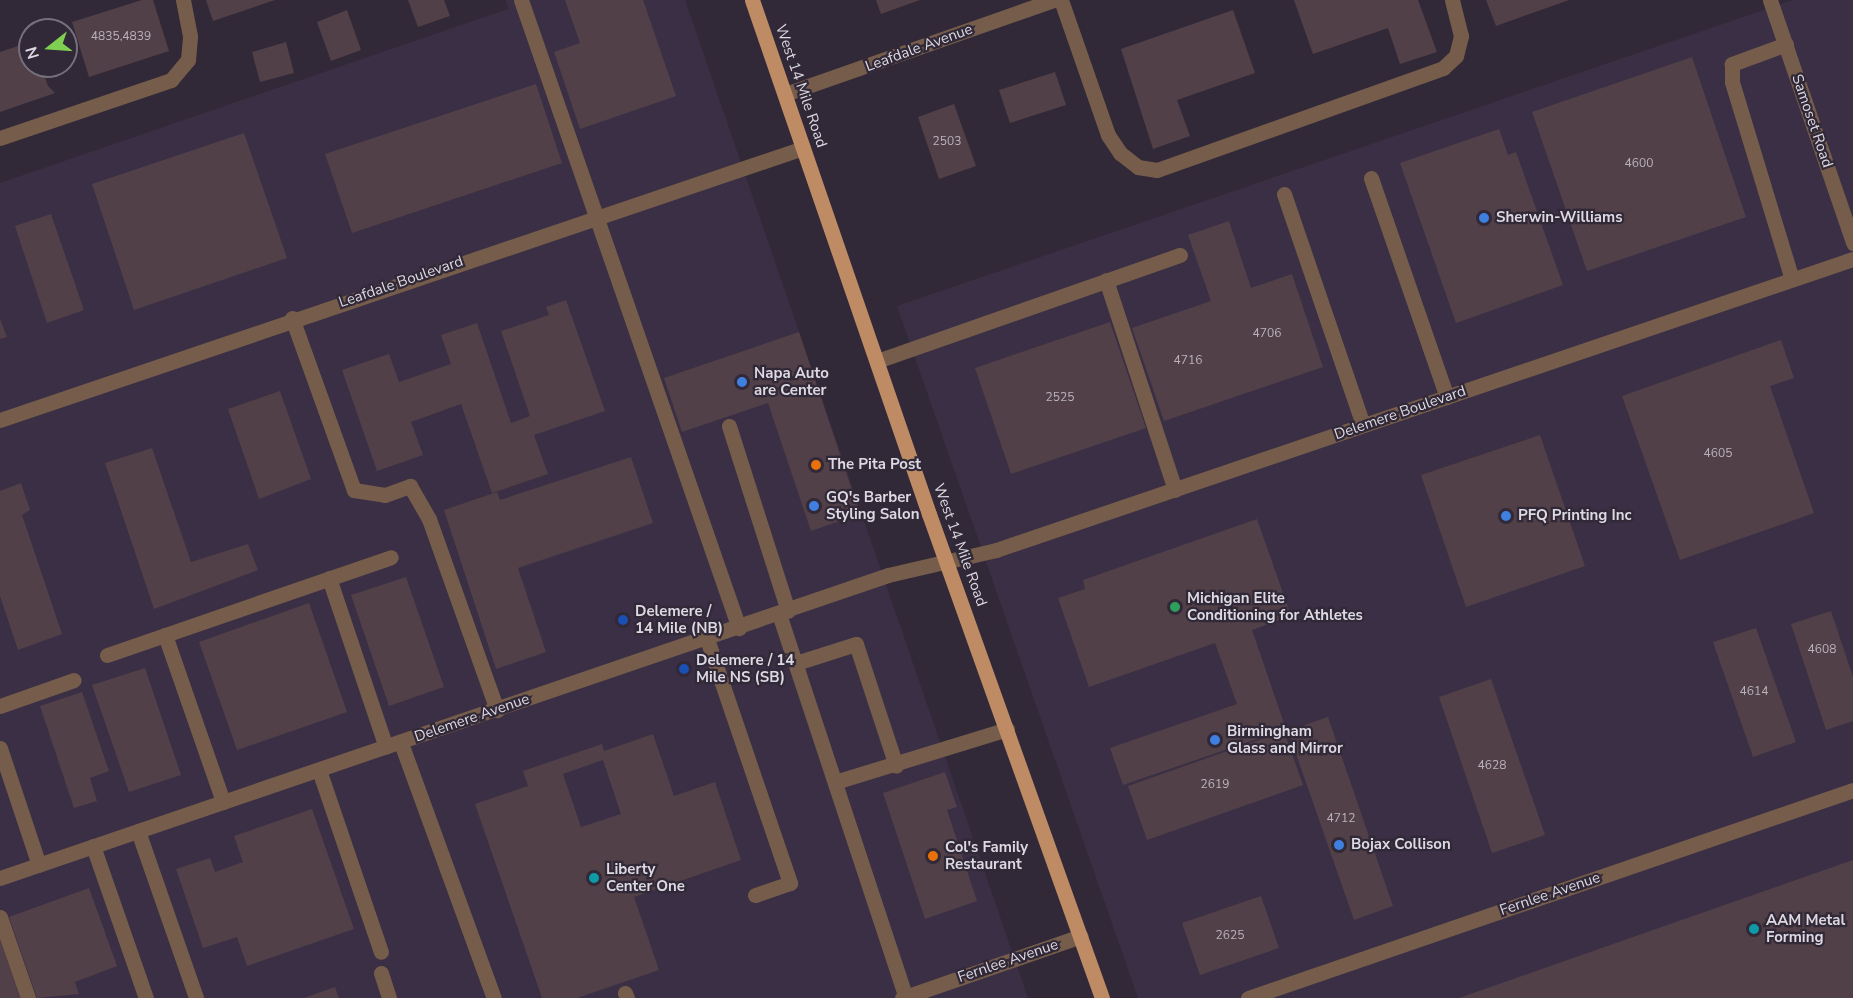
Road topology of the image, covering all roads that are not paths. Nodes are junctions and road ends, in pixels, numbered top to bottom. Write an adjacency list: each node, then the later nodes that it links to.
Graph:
1 (183, 0): 10 (street)
2 (520, 0): 14 (street)
3 (752, 0): 9 (main road, West 14 Mile Road)
4 (1051, 0): 9 (street, Leafdale Avenue)
5 (1060, 0): 6 (street)
6 (1452, 0)
7 (1770, 0): 8 (street, Samoset Road)
8 (1786, 45): 15 (street, Samoset Road); 18 (street)
9 (785, 94): 11 (main road, West 14 Mile Road)
10 (0, 138)
11 (803, 148): 14 (street, Leafdale Boulevard); 21 (main road, West 14 Mile Road)
12 (1371, 178): 22 (street)
13 (1284, 194): 24 (street)
14 (596, 216): 20 (street, Leafdale Boulevard); 31 (street)
15 (1853, 243)
16 (1180, 255): 19 (street)
17 (1853, 259): 18 (street, Delemere Boulevard)
18 (1792, 279): 22 (street, Delemere Boulevard)
19 (1106, 280): 21 (street); 26 (street)
20 (292, 318): 23 (street, Leafdale Boulevard); 38 (street)
21 (877, 361): 28 (main road, West 14 Mile Road)
22 (1447, 397): 24 (street, Delemere Boulevard)
23 (0, 420)
24 (1363, 425): 26 (street, Delemere Boulevard)
25 (729, 426): 30 (street)
26 (1175, 490): 28 (street, Delemere Boulevard)
27 (391, 557): 29 (street)
28 (945, 560): 30 (street, Delemere Avenue); 39 (main road, West 14 Mile Road)
29 (329, 578): 32 (street); 40 (street)
30 (784, 613): 31 (street, Delemere Avenue); 35 (street)
31 (739, 628): 33 (street, Delemere Avenue)
32 (165, 635): 34 (street); 46 (street)
33 (707, 639): 38 (street, Delemere Avenue); 51 (street)
34 (107, 655)
35 (796, 663): 42 (street); 44 (street)
36 (74, 680): 37 (street)
37 (0, 706)
38 (496, 710): 40 (street, Delemere Avenue)
39 (1007, 729): 42 (street); 53 (main road, West 14 Mile Road)
40 (393, 745): 43 (street, Delemere Avenue); 61 (street)
41 (0, 748): 49 (street)
42 (896, 766): 44 (street)
43 (319, 770): 46 (street, Delemere Avenue); 54 (street)
44 (835, 782): 56 (street)
45 (1853, 789): 63 (street, Fernlee Avenue)
46 (223, 802): 47 (street, Delemere Avenue)
47 (138, 831): 48 (street, Delemere Avenue); 59 (street)
48 (93, 846): 49 (street, Delemere Avenue); 58 (street)
49 (39, 865): 50 (street, Delemere Avenue)
50 (0, 878)
51 (755, 895)
52 (0, 917): 57 (street)
53 (1081, 936): 56 (street, Fernlee Avenue); 62 (main road, West 14 Mile Road)
54 (381, 952)
55 (381, 973): 60 (street)
56 (912, 996)
57 (28, 998)
58 (146, 998)
59 (196, 998)
60 (389, 998)
61 (494, 998)
62 (1102, 998)
63 (1248, 998)

